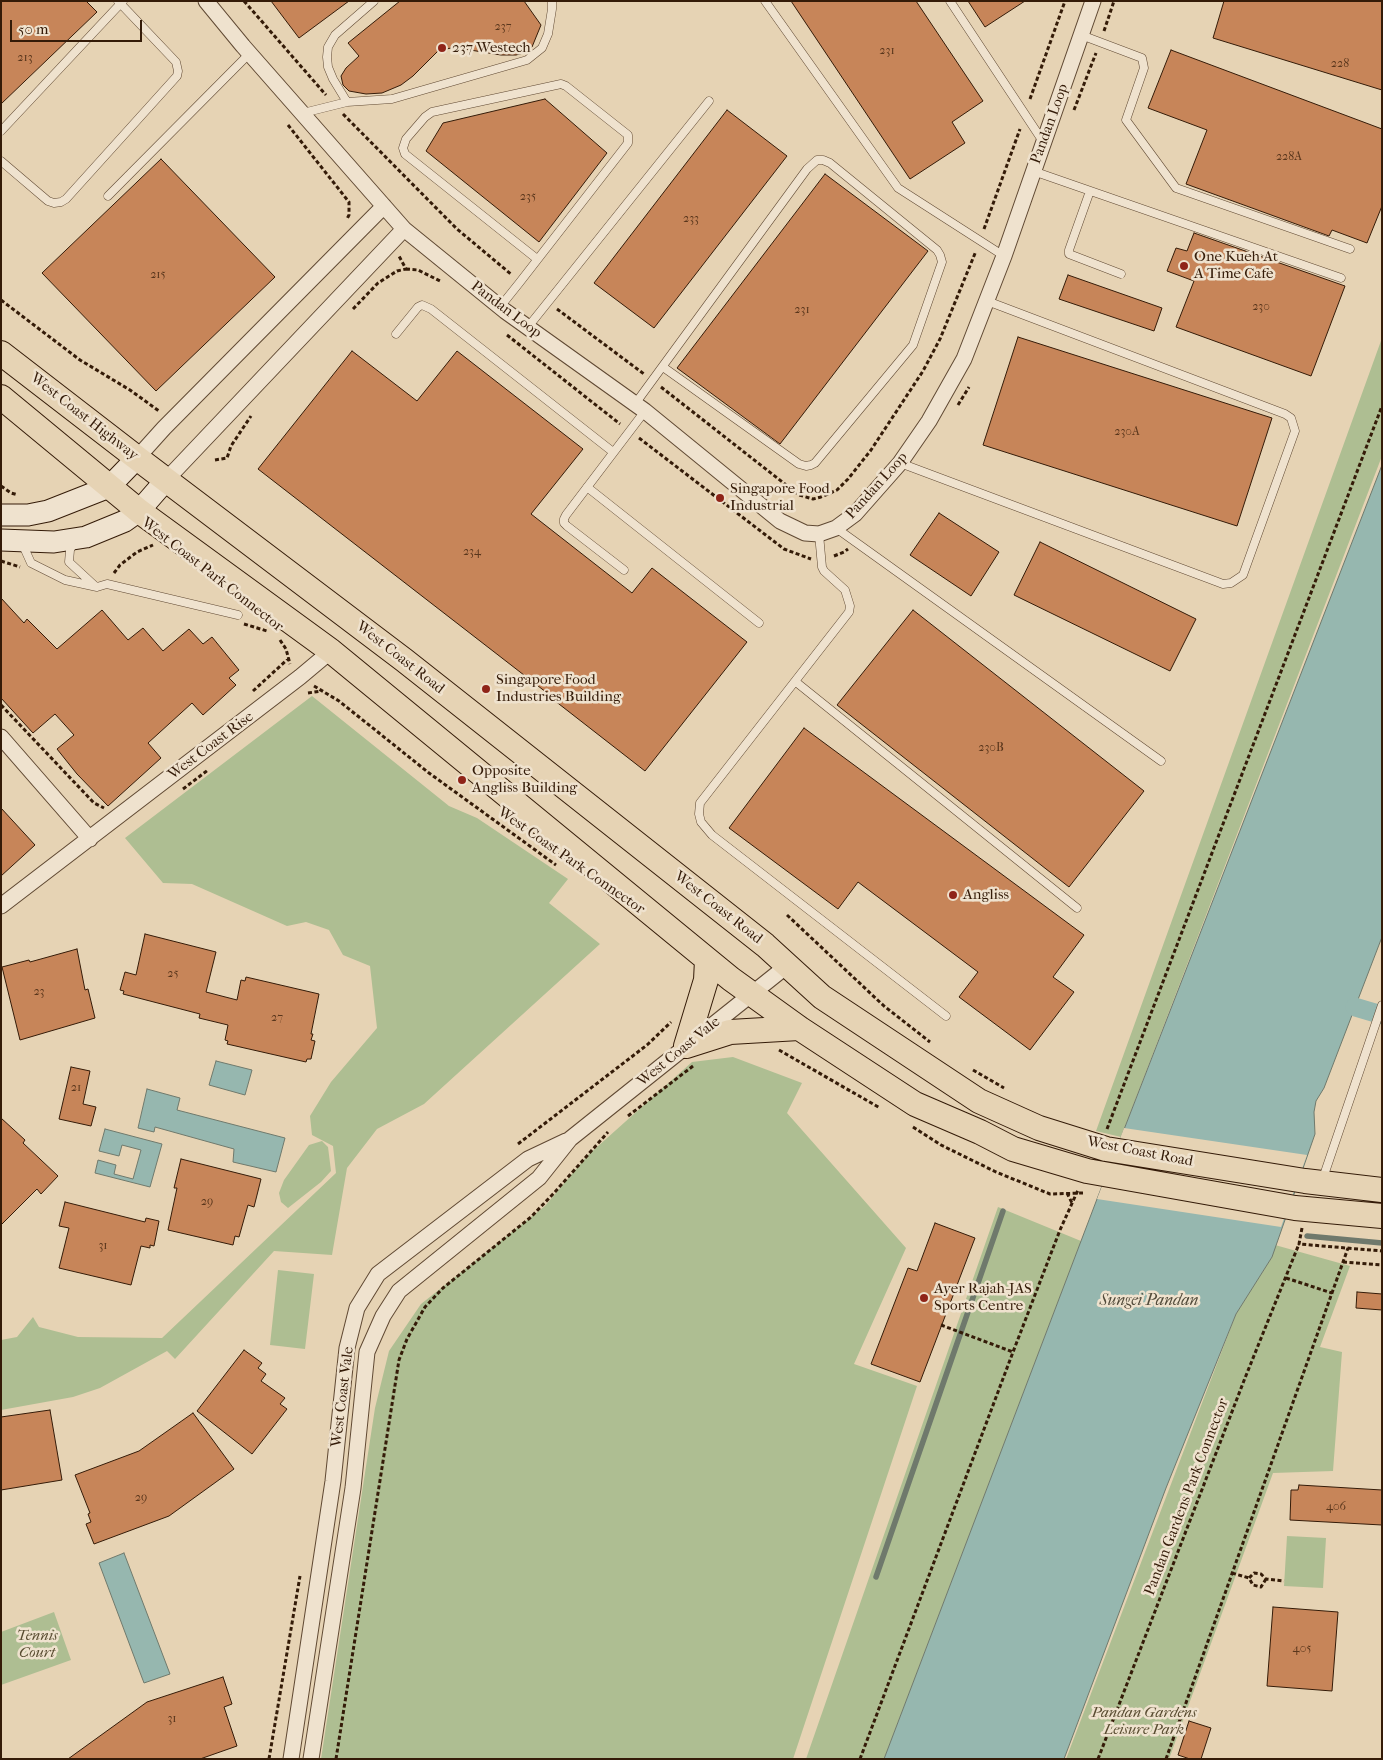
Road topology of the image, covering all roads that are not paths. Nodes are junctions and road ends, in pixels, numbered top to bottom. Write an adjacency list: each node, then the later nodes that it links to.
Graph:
1 (206, 1): 9 (street, Pandan Loop)
2 (374, 1): 11 (lane)
3 (552, 1): 11 (lane)
4 (765, 1): 22 (lane)
5 (950, 1): 14 (lane)
6 (1093, 1): 8 (street, Pandan Loop)
7 (121, 2): 13 (lane); 15 (lane)
8 (1081, 35): 14 (street, Pandan Loop); 21 (lane)
9 (250, 53): 12 (street, Pandan Loop); 18 (lane)
10 (709, 101): 28 (lane)
11 (347, 102): 12 (lane)
12 (304, 113): 19 (street, Pandan Loop)
13 (1, 131)
14 (1044, 143): 16 (street, Pandan Loop)
15 (1, 161)
16 (1034, 171): 17 (lane); 22 (street, Pandan Loop)
17 (1090, 191): 24 (lane); 25 (lane)
18 (108, 196)
19 (384, 206): 20 (street, Pandan Loop); 35 (street)
20 (404, 229): 27 (street, Pandan Loop); 37 (street)
21 (1350, 249)
22 (1004, 256): 26 (street, Pandan Loop)
23 (537, 259): 23 (lane); 27 (lane)
24 (1120, 274)
25 (1341, 278)
26 (987, 301): 36 (street, Pandan Loop); 36 (lane)
27 (500, 307): 28 (street, Pandan Loop)
28 (528, 327): 33 (street, Pandan Loop)
29 (396, 334): 34 (lane)
30 (1, 353): 35 (main road, West Coast Highway)
31 (663, 367): 31 (lane); 33 (lane)
32 (1, 397): 38 (main road)
33 (640, 408): 34 (lane); 43 (street, Pandan Loop)
34 (613, 452): 39 (lane)
35 (137, 458): 37 (main road, West Coast Highway); 38 (street)
36 (900, 463): 42 (street, Pandan Loop)
37 (166, 480): 40 (street); 58 (main road, West Coast Road)
38 (109, 486): 40 (main road); 41 (street)
39 (587, 486): 46 (lane); 49 (lane)
40 (139, 511): 44 (street); 50 (main road, West Coast Road)
41 (1, 515)
42 (836, 528): 43 (street, Pandan Loop); 53 (lane)
43 (819, 534): 51 (lane)
44 (76, 538): 45 (street); 47 (lane)
45 (11, 541): 47 (lane)
46 (624, 570)
47 (97, 587): 48 (lane)
48 (238, 615)
49 (759, 623)
50 (331, 651): 54 (street, West Coast Rise); 57 (main road, West Coast Road)
51 (796, 682): 56 (lane); 61 (lane)
52 (1, 737): 54 (street)
53 (1161, 762)
54 (90, 839): 55 (street, West Coast Rise)
55 (1, 906)
56 (1077, 908)
57 (707, 960): 59 (main road, West Coast Road); 63 (main road)
58 (788, 965): 59 (street, West Coast Vale); 65 (main road, West Coast Road)
59 (752, 993): 62 (main road, West Coast Road); 63 (street, West Coast Vale)
60 (1382, 1005): 65 (lane)
61 (946, 1016)
62 (799, 1028): 63 (main road); 67 (main road, West Coast Road)
63 (690, 1055): 64 (street, West Coast Vale)
64 (570, 1139): 68 (street, West Coast Vale); 69 (street, West Coast Vale)
65 (1313, 1182): 66 (main road, West Coast Road)
66 (1382, 1190)
67 (1382, 1216)
68 (291, 1759)
69 (310, 1759)

